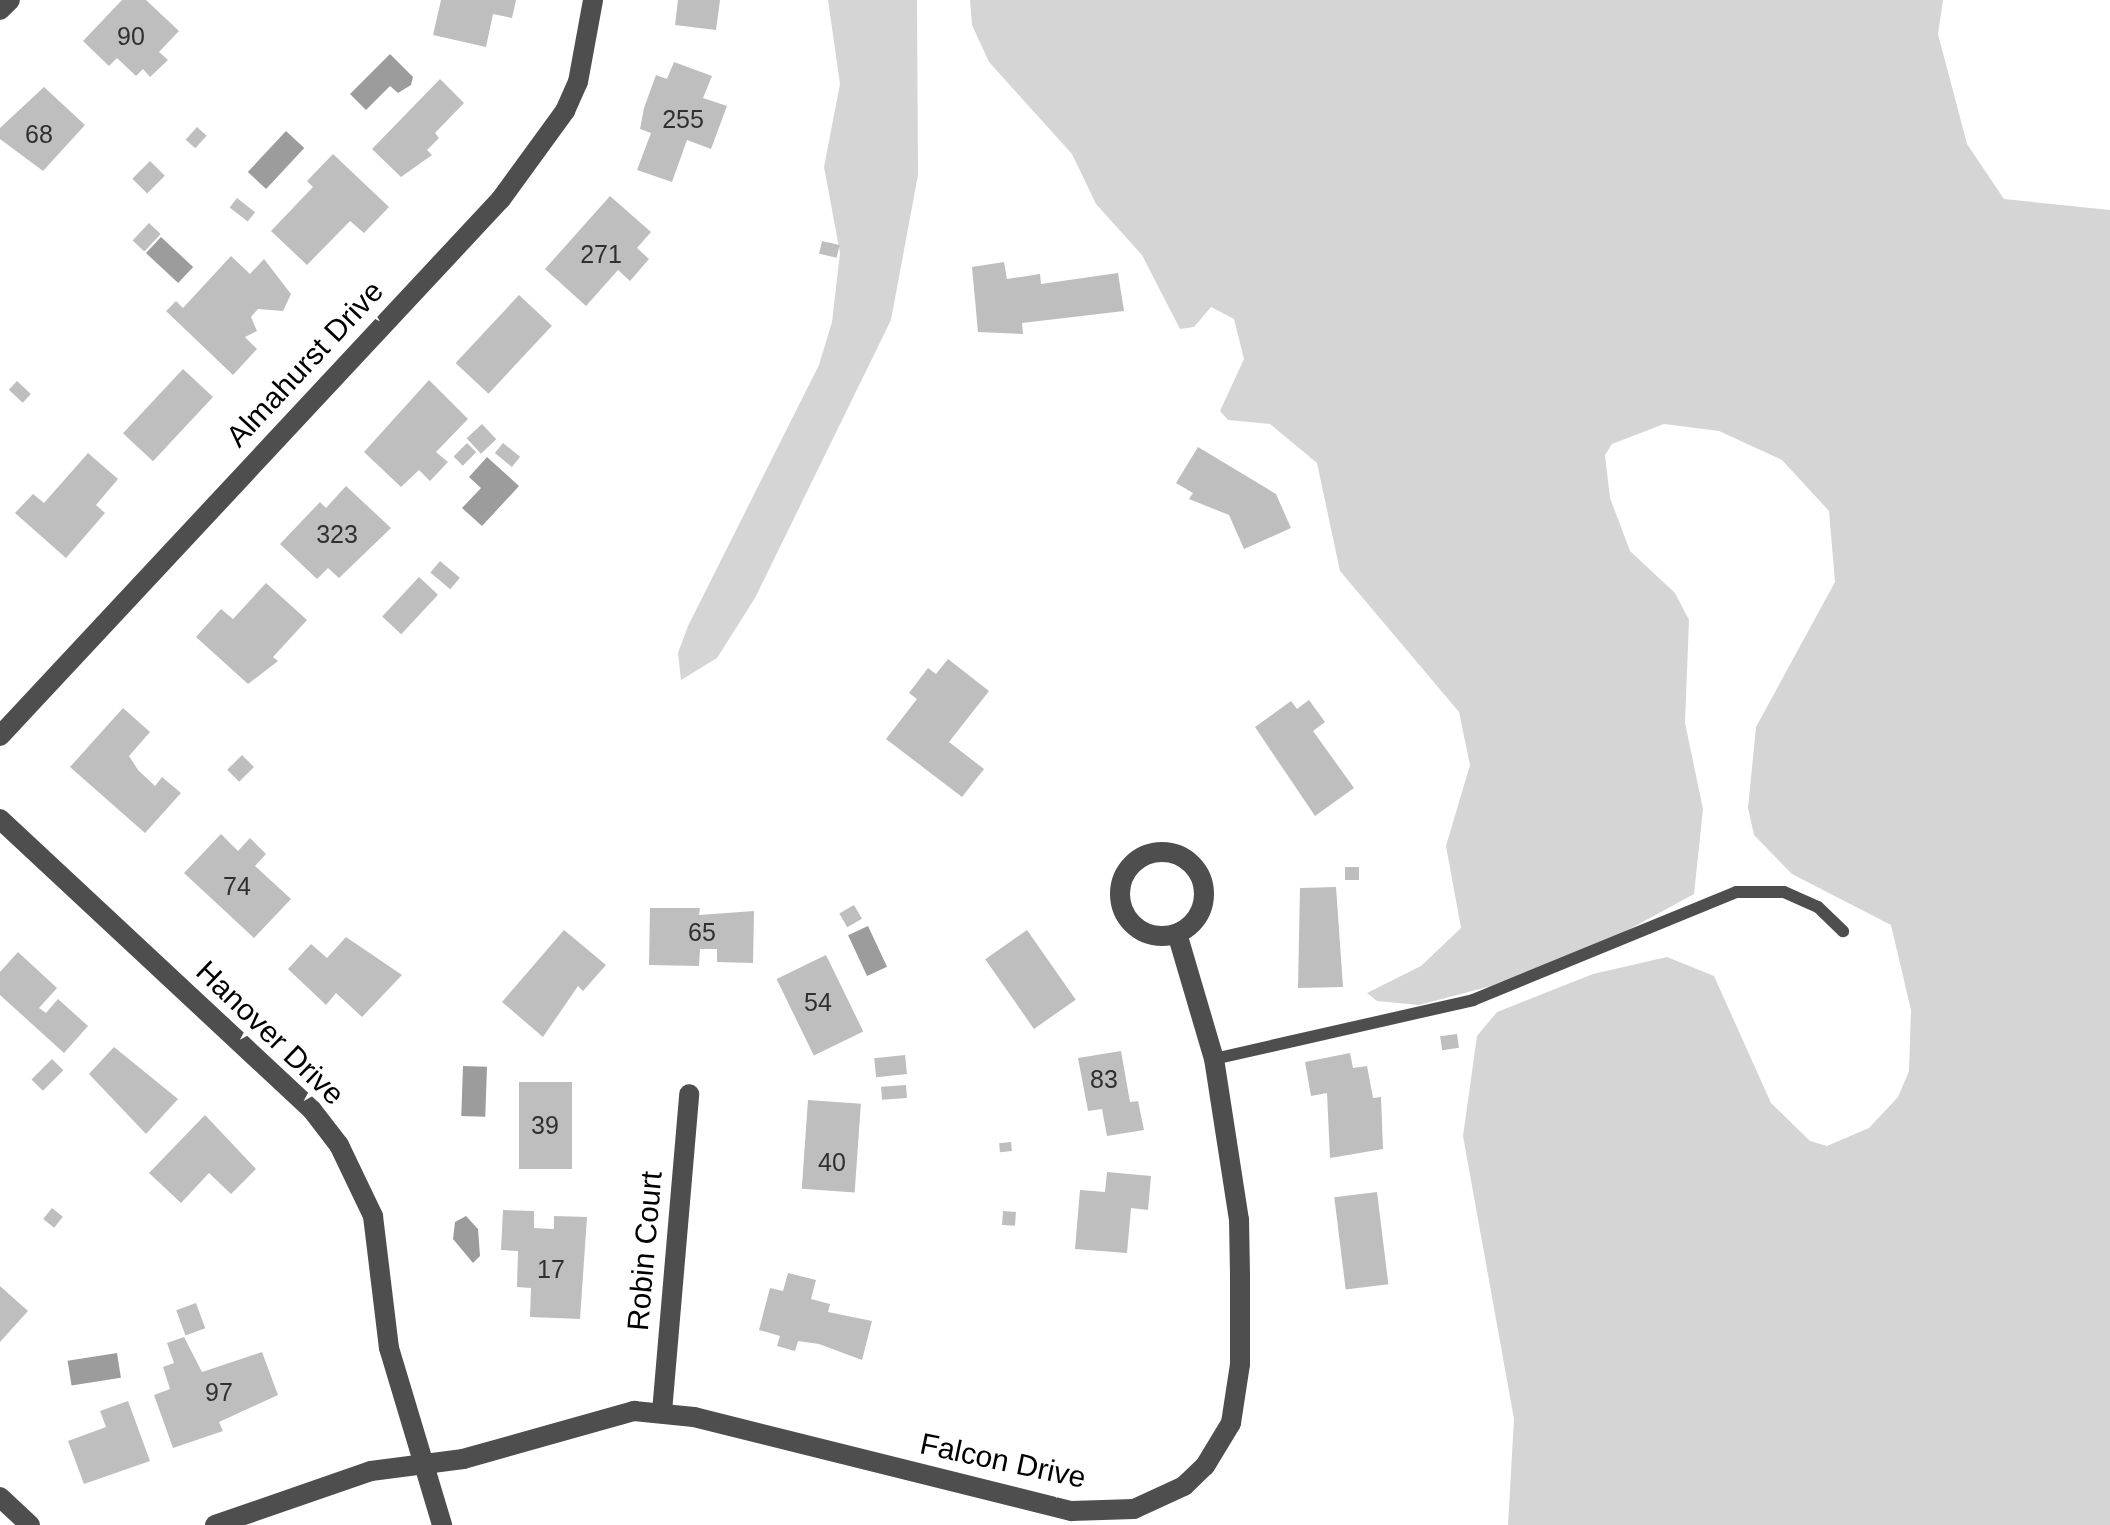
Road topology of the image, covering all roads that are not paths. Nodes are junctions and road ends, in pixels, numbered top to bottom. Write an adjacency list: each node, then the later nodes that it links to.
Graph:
1 (10, 0): 3 (street)
2 (593, 0): 4 (street, Almahurst Drive)
3 (0, 10)
4 (0, 736)
5 (0, 819): 11 (street, Hanover Drive)
6 (1843, 931): 8 (lane)
7 (1177, 933): 7 (street); 8 (street, Falcon Drive)
8 (1214, 1060): 10 (street, Falcon Drive)
9 (689, 1094): 10 (street, Robin Court)
10 (662, 1412): 11 (street, Falcon Drive)
11 (420, 1466): 14 (street, Falcon Drive); 15 (street, Hanover Drive)
12 (0, 1497): 13 (street)
13 (30, 1525)
14 (216, 1525)
15 (442, 1525)

